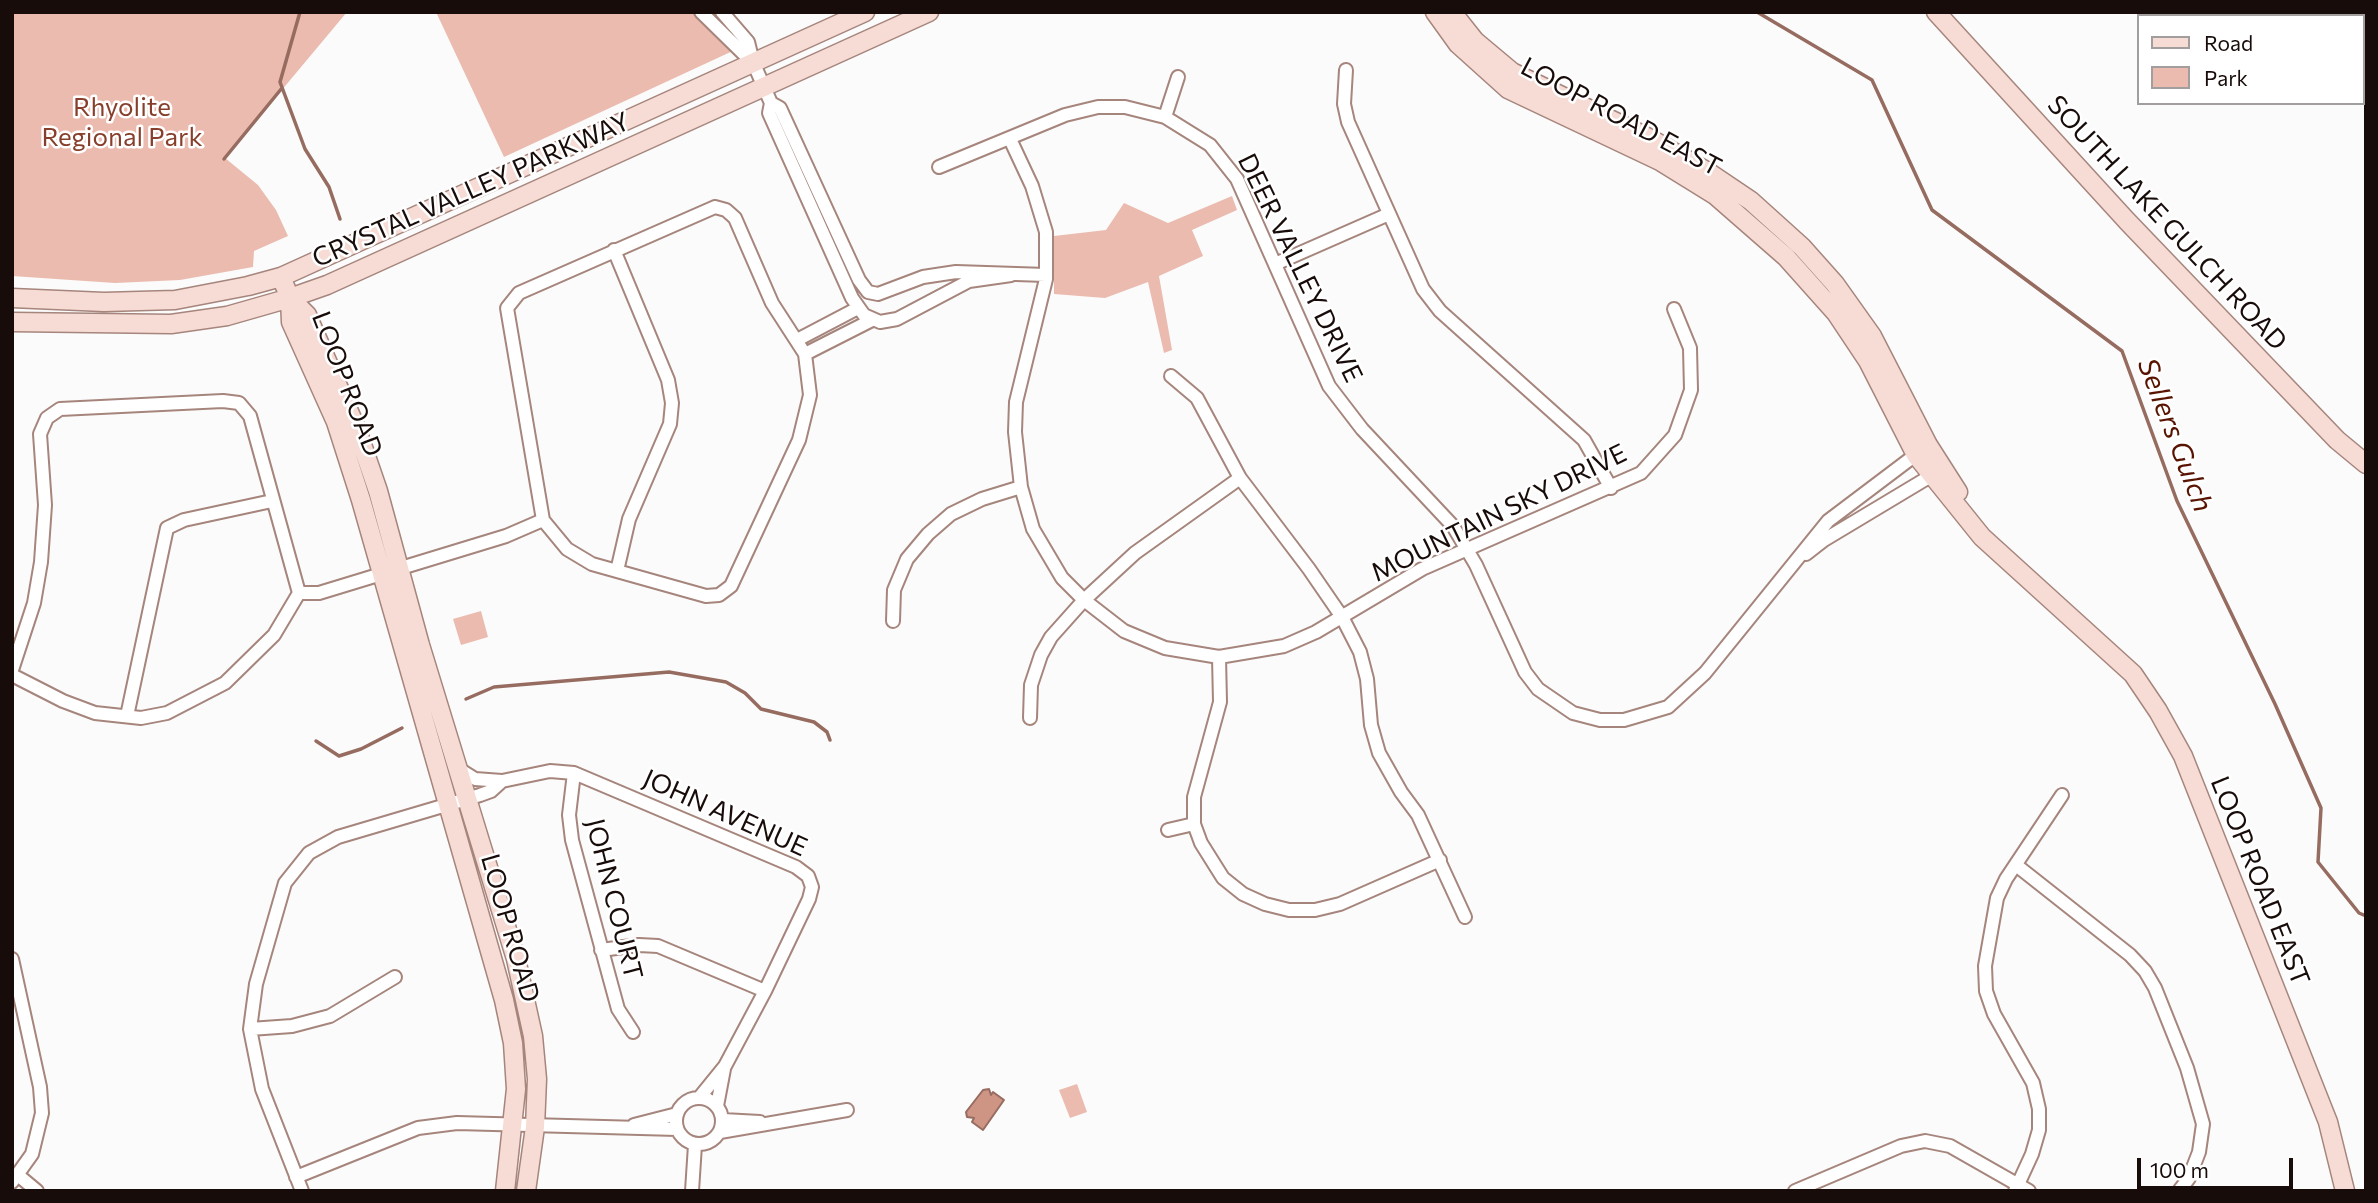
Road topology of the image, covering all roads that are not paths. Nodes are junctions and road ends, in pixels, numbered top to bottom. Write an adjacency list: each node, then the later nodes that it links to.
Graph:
1 (701, 12): 8 (street)
2 (722, 12): 8 (street)
3 (865, 12): 8 (street, CRYSTAL VALLEY PARKWAY)
4 (929, 12): 11 (street, CRYSTAL VALLEY PARKWAY)
5 (1435, 12): 30 (street, LOOP ROAD EAST)
6 (1452, 12): 30 (street, LOOP ROAD EAST)
7 (1936, 12): 31 (street, SOUTH LAKE GULCH ROAD)
8 (753, 62): 11 (street); 20 (street, CRYSTAL VALLEY PARKWAY)
9 (1346, 70): 15 (street)
10 (1178, 77): 12 (street)
11 (767, 95): 18 (street); 22 (street, CRYSTAL VALLEY PARKWAY); 23 (street)
12 (1165, 117): 13 (street, DEER VALLEY DRIVE); 17 (street, DEER VALLEY DRIVE)
13 (1010, 139): 14 (street, DEER VALLEY DRIVE); 19 (street, MOUNTAIN SKY DRIVE)
14 (939, 167)
15 (1389, 214): 17 (street); 35 (street)
16 (614, 250): 27 (street); 37 (street); 41 (street)
17 (1275, 264): 38 (street, DEER VALLEY DRIVE)
18 (1011, 275): 19 (street); 25 (street)
19 (1046, 275): 34 (street, MOUNTAIN SKY DRIVE)
20 (281, 277): 21 (street, CRYSTAL VALLEY PARKWAY); 22 (street)
21 (12, 298)
22 (290, 298): 26 (street, CRYSTAL VALLEY PARKWAY); 40 (street, LOOP ROAD); 42 (street, LOOP ROAD)
23 (858, 308): 25 (street); 27 (street)
24 (1674, 309): 35 (street, MOUNTAIN SKY DRIVE)
25 (872, 320): 28 (street)
26 (12, 322)
27 (797, 340): 28 (street)
28 (804, 354): 41 (street)
29 (1171, 376): 33 (street)
30 (1922, 450): 32 (street, LOOP ROAD EAST); 39 (street)
31 (2366, 464)
32 (1937, 472): 39 (street); 89 (street, LOOP ROAD EAST)
33 (1240, 478): 44 (street); 45 (street)
34 (1021, 487): 44 (street, MOUNTAIN SKY DRIVE); 46 (street)
35 (1611, 488): 38 (street, MOUNTAIN SKY DRIVE)
36 (272, 501): 43 (street); 48 (street); 49 (street)
37 (543, 520): 40 (street); 41 (street)
38 (1467, 548): 39 (street, DEER VALLEY DRIVE); 45 (street, MOUNTAIN SKY DRIVE)
39 (1793, 565)
40 (400, 568): 42 (street); 51 (street, LOOP ROAD)
41 (617, 571)
42 (380, 574): 43 (street); 56 (street, LOOP ROAD)
43 (299, 593): 49 (street)
44 (1084, 600): 47 (street, MOUNTAIN SKY DRIVE); 50 (street)
45 (1342, 617): 47 (street, MOUNTAIN SKY DRIVE); 59 (street)
46 (893, 621)
47 (1219, 657): 57 (street)
48 (12, 672): 49 (street)
49 (127, 716)
50 (1030, 718)
51 (459, 769): 53 (street, JOHN AVENUE); 55 (street, LOOP ROAD)
52 (574, 773): 53 (street, JOHN AVENUE); 62 (street, JOHN COURT); 65 (street, JOHN AVENUE)
53 (502, 781): 55 (street, JOHN AVENUE)
54 (2062, 795): 60 (street)
55 (468, 798): 56 (street, JOHN AVENUE); 75 (street, LOOP ROAD)
56 (447, 804): 66 (street, JOHN AVENUE); 73 (street, LOOP ROAD)
57 (1194, 824): 58 (street); 59 (street)
58 (1168, 830)
59 (1440, 860): 61 (street)
60 (2015, 865): 81 (street); 88 (street)
61 (1465, 917)
62 (601, 950): 65 (street); 67 (street, JOHN COURT)
63 (12, 959): 80 (street)
64 (395, 977): 66 (street)
65 (765, 991): 68 (street, JOHN AVENUE)
66 (250, 1029): 79 (street, JOHN AVENUE)
67 (633, 1032)
68 (725, 1066): 69 (street, JOHN AVENUE); 70 (street, JOHN AVENUE)
69 (699, 1098): 70 (street); 72 (street)
70 (717, 1106): 74 (street)
71 (847, 1110): 74 (street)
72 (677, 1115): 76 (street); 77 (street)
73 (513, 1126): 75 (street); 79 (street); 84 (street, LOOP ROAD)
74 (722, 1126): 78 (street)
75 (535, 1127): 76 (street); 85 (street, LOOP ROAD)
76 (624, 1128): 77 (street)
77 (677, 1129): 78 (street)
78 (695, 1144): 86 (street)
79 (296, 1177): 83 (street, JOHN AVENUE)
80 (15, 1179): 82 (street)
81 (2021, 1189): 87 (street)
82 (37, 1191)
83 (302, 1191)
84 (505, 1191)
85 (526, 1191)
86 (692, 1191)
87 (1795, 1191)
88 (2179, 1191)
89 (2345, 1191)

